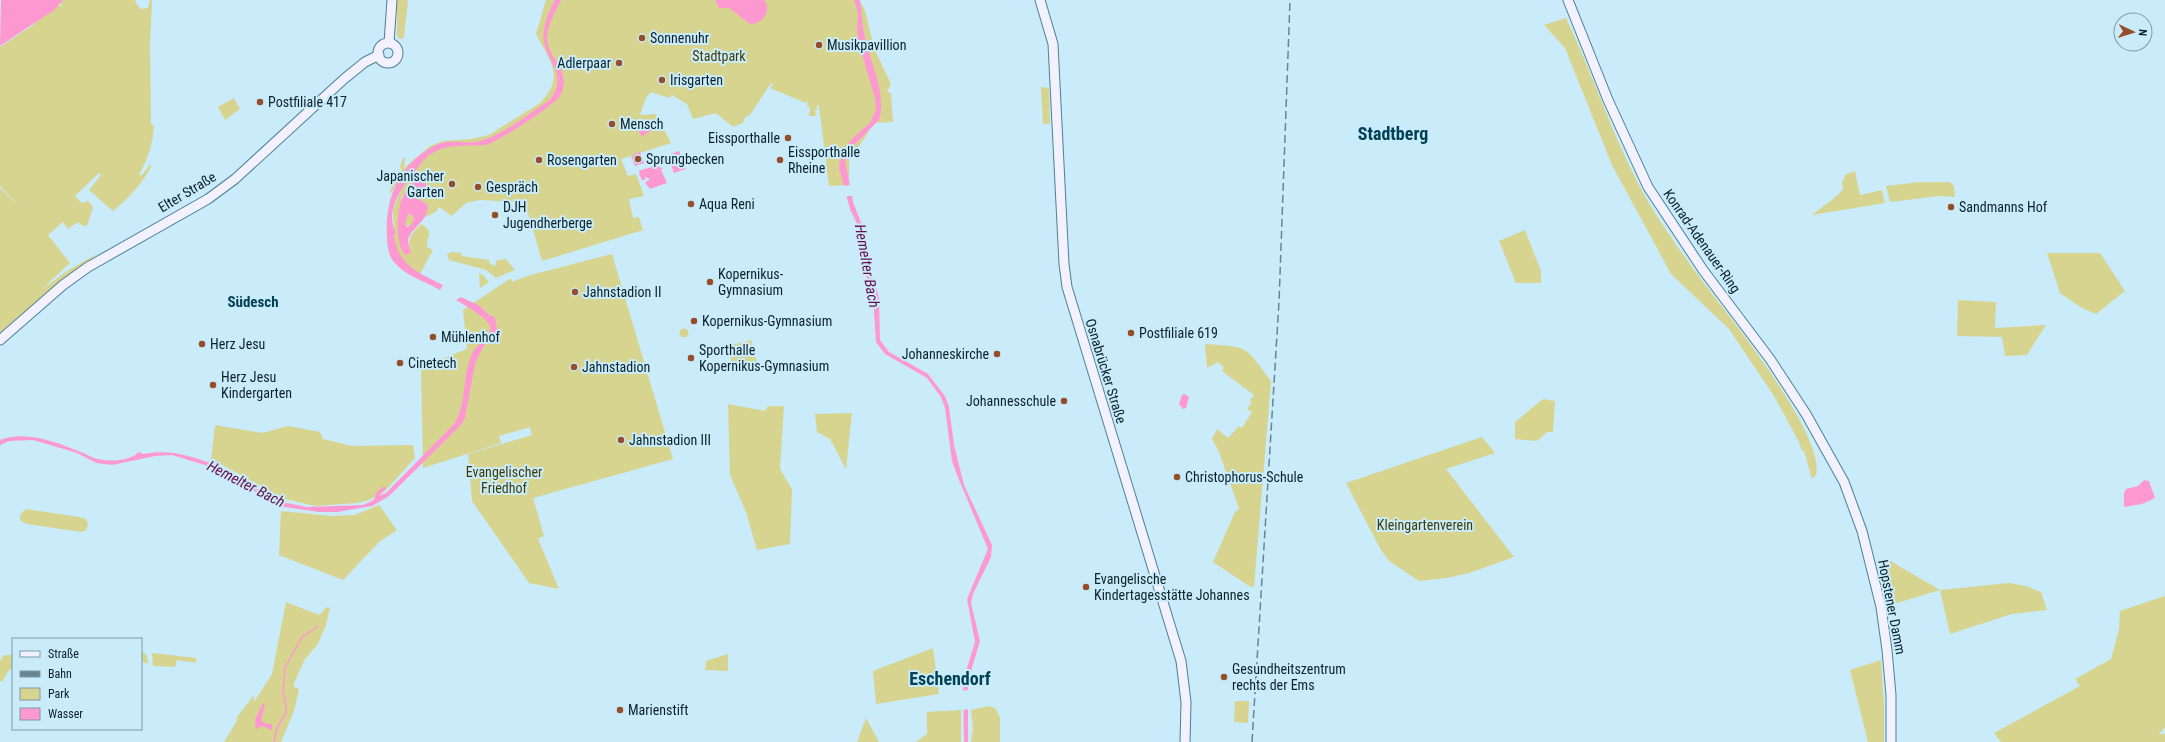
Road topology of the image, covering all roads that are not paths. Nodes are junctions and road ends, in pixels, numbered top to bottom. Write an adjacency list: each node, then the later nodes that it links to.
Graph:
1 (392, 0): 4 (main road)
2 (1040, 0): 8 (main road, Osnabrücker Straße)
3 (1568, 0): 7 (main road, Konrad-Adenauer-Ring)
4 (389, 43): 5 (main road); 5 (main road)
5 (379, 55): 6 (main road, Elter Straße)
6 (0, 340)
7 (1844, 482): 9 (main road, Hopstener Damm)
8 (1185, 742)
9 (1891, 742)

